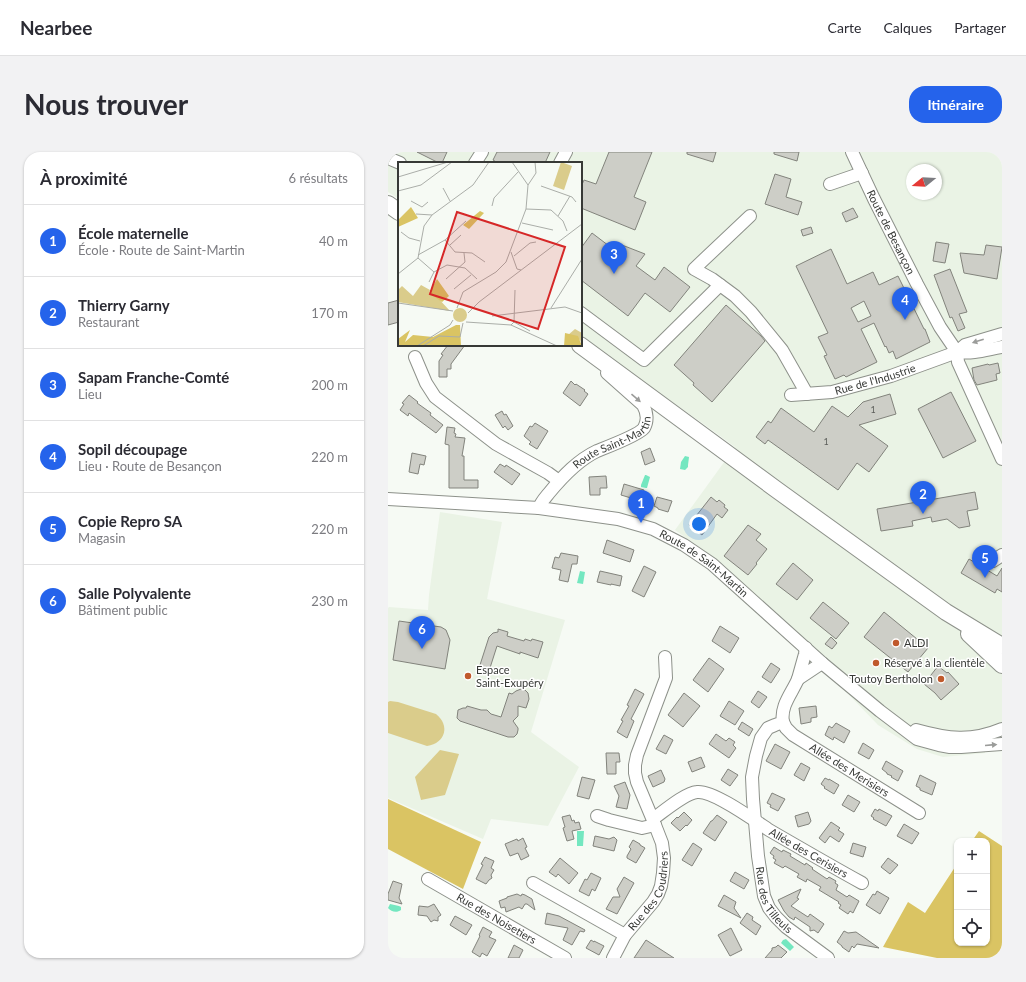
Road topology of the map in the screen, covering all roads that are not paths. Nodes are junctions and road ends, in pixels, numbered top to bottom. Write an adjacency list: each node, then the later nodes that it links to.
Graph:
1 (482, 152): 6 (street)
2 (566, 152): 7 (street)
3 (852, 152): 8 (street, Route de Besançon)
4 (388, 158): 5 (street)
5 (398, 162)
6 (476, 162)
7 (561, 162)
8 (862, 172): 9 (street); 19 (street, Route de Besançon)
9 (830, 184)
10 (388, 204): 11 (main road)
11 (398, 211)
12 (750, 216): 13 (street)
13 (720, 285): 14 (street); 21 (street)
14 (582, 313)
15 (1002, 334): 19 (street, one-way to 19)
16 (575, 346): 24 (street, Route Saint-Martin, one-way to 24)
17 (581, 346): 27 (main road)
18 (1002, 347): 19 (street)
19 (957, 352): 21 (street, Rue de l'Industrie); 23 (street, Route de Besançon)
20 (415, 357): 24 (street)
21 (807, 394): 22 (street, Rue de l'Industrie)
22 (791, 395)
23 (1002, 459)
24 (559, 481): 26 (street, Route Saint-Martin)
25 (388, 499): 26 (street, Route de Saint-Martin)
26 (539, 508): 29 (street, Route de Saint-Martin)
27 (946, 612): 28 (main road); 32 (main road)
28 (1002, 646)
29 (806, 648): 31 (street, Route de Saint-Martin); 33 (street)
30 (665, 657): 41 (street, Rue des Coudriers)
31 (822, 663): 33 (street); 35 (street, Route de Saint-Martin)
32 (1002, 665)
33 (798, 679): 34 (street)
34 (783, 722): 38 (street, Allée des Merisiers); 40 (street, Rue des Tilleuls)
35 (901, 727): 36 (street); 37 (street, Route de Saint-Martin, one-way to 37)
36 (1002, 729)
37 (1002, 744)
38 (919, 813)
39 (597, 816): 41 (street)
40 (755, 820): 41 (street, Allée des Cerisiers); 44 (street, Allée des Cerisiers); 48 (street, Rue des Tilleuls)
41 (654, 822): 45 (street, Rue des Coudriers)
42 (428, 879): 46 (street, Rue des Noisetiers)
43 (533, 883): 45 (street)
44 (862, 883)
45 (625, 935): 47 (street, Rue des Coudriers)
46 (565, 958)
47 (613, 958)
48 (828, 958)

